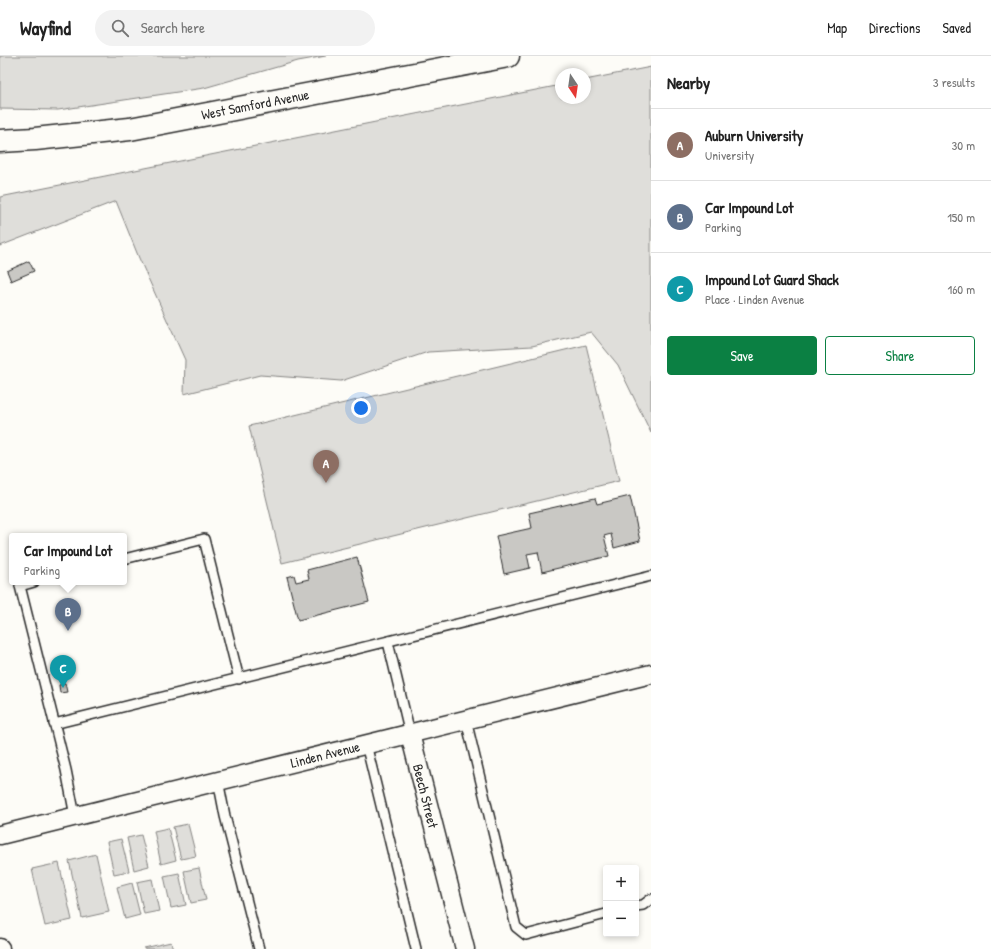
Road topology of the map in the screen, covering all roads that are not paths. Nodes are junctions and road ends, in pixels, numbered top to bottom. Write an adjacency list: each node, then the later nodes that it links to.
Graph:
1 (449, 56): 3 (street)
2 (508, 56): 3 (street, West Samford Avenue)
3 (420, 72): 4 (street, West Samford Avenue)
4 (0, 141)
5 (127, 558): 10 (lane)
6 (651, 576): 8 (lane)
7 (24, 585): 12 (lane)
8 (388, 642): 10 (lane); 13 (lane, Beech Street)
9 (651, 674): 11 (street, Linden Avenue)
10 (239, 679): 12 (lane)
11 (466, 720): 13 (street, Linden Avenue); 20 (lane)
12 (54, 724): 16 (lane)
13 (410, 734): 14 (street, Linden Avenue); 23 (street, Beech Street)
14 (366, 744): 15 (street, Linden Avenue); 22 (lane)
15 (218, 780): 16 (street, Linden Avenue); 21 (lane)
16 (75, 816): 17 (street, Linden Avenue)
17 (0, 835)
18 (651, 899): 19 (lane)
19 (639, 906)
20 (603, 915)
21 (259, 949)
22 (416, 949)
23 (465, 949)

